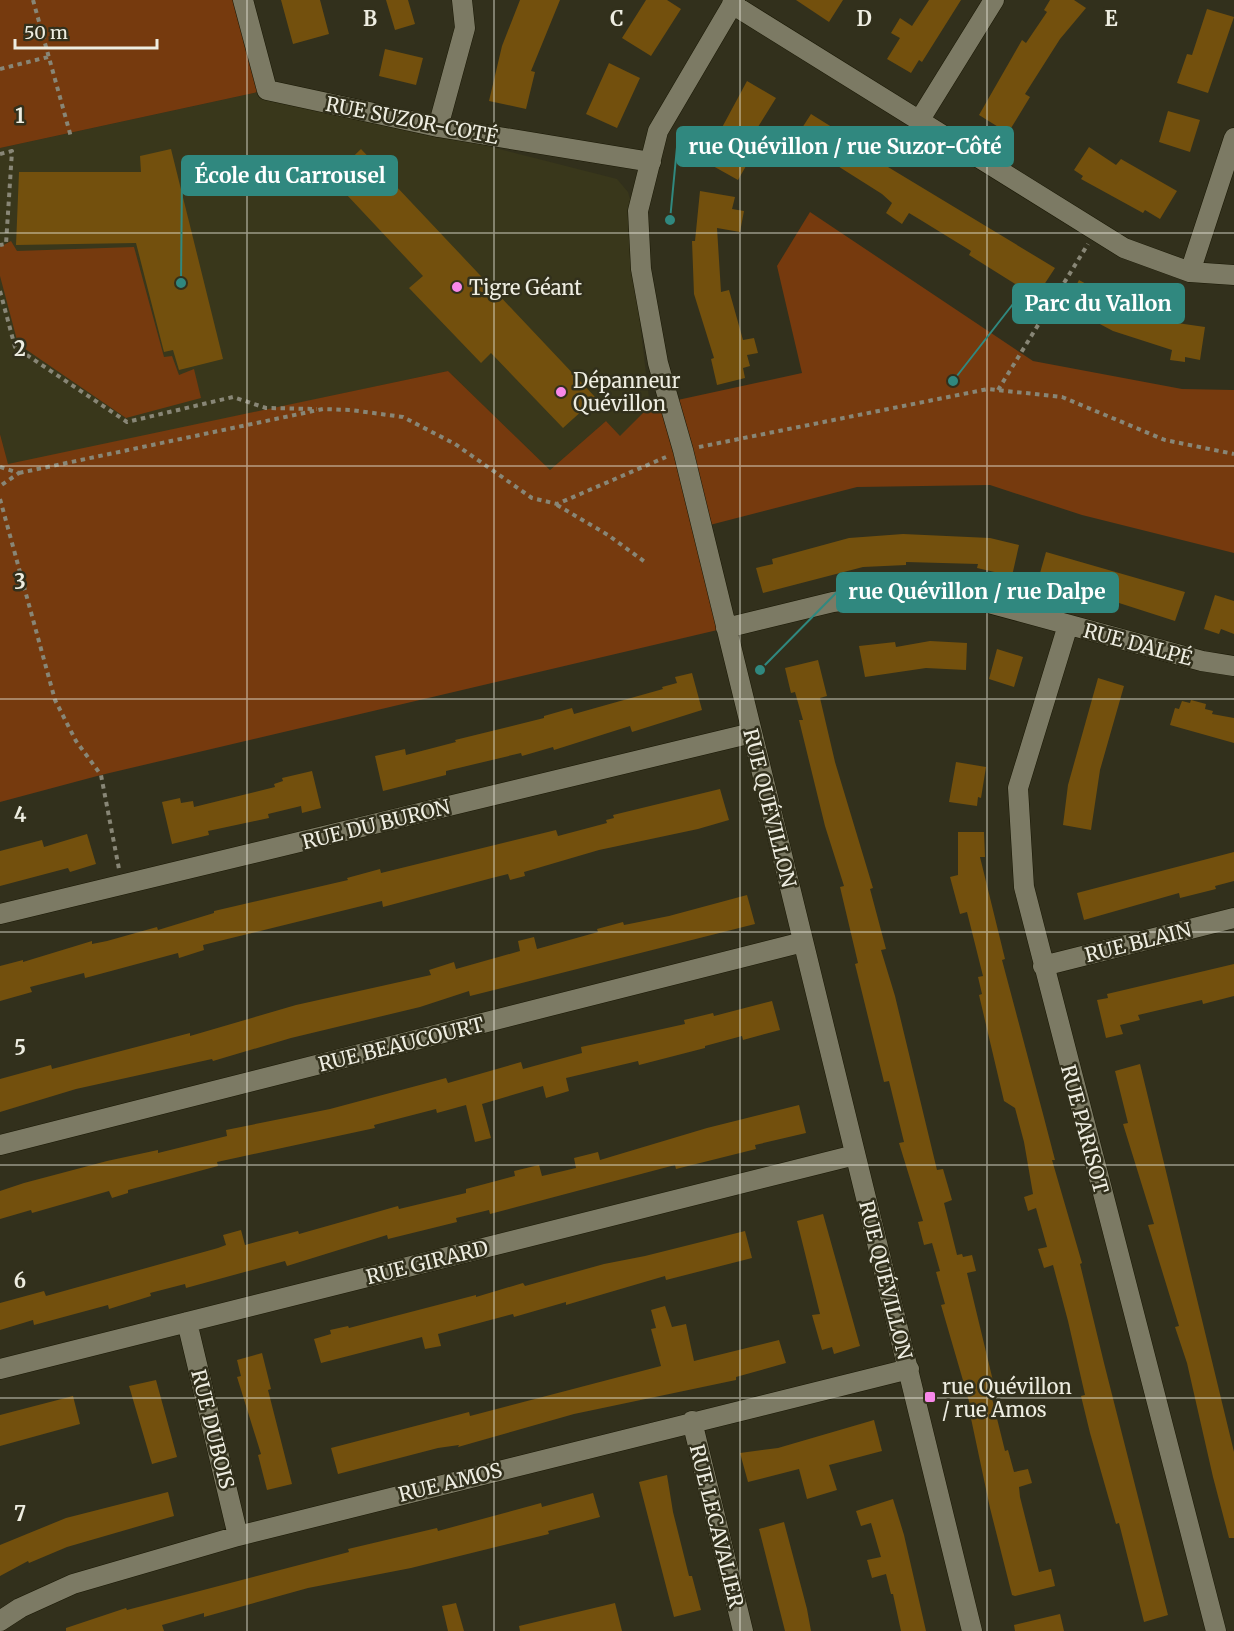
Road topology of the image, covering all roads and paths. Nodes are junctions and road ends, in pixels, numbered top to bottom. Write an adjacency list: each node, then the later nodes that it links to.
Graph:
1 (33, 0): 8 (path)
2 (243, 0): 11 (street, RUE SUZOR-COTÉ)
3 (462, 0): 7 (street)
4 (476, 0): 7 (street)
5 (994, 0): 10 (street)
6 (733, 2): 10 (street); 15 (street, RUE QUÉVILLON)
7 (465, 28): 11 (street)
8 (48, 57): 9 (path); 12 (path)
9 (0, 69)
10 (919, 121): 16 (street)
11 (438, 127): 15 (street, RUE SUZOR-COTÉ)
12 (71, 137)
13 (1234, 138): 18 (street)
14 (0, 154): 17 (path)
15 (651, 162): 23 (street, RUE QUÉVILLON)
16 (1096, 231): 18 (street); 21 (path)
17 (0, 245)
18 (1190, 272): 19 (street)
19 (1234, 275)
20 (0, 291): 22 (path)
21 (998, 390): 23 (path); 24 (path)
22 (323, 409): 26 (path); 29 (path)
23 (683, 450): 29 (path); 32 (street, RUE QUÉVILLON)
24 (1234, 454)
25 (0, 467): 26 (path)
26 (19, 473): 27 (path)
27 (0, 486)
28 (0, 499): 35 (path)
29 (557, 504): 30 (path)
30 (645, 562)
31 (1068, 625): 32 (street, RUE DALPÉ); 33 (street, RUE DALPÉ); 39 (street, RUE PARISOT)
32 (726, 628): 34 (street, RUE QUÉVILLON)
33 (1234, 666)
34 (752, 733): 35 (street, RUE DU BURON); 38 (street, RUE QUÉVILLON)
35 (122, 885): 36 (street, RUE DU BURON)
36 (0, 914)
37 (1234, 918): 39 (street, RUE BLAIN)
38 (803, 942): 40 (street, RUE BEAUCOURT); 41 (street, RUE QUÉVILLON)
39 (1043, 966): 50 (street, RUE PARISOT)
40 (0, 1145)
41 (855, 1155): 42 (street, RUE GIRARD); 44 (street, RUE QUÉVILLON)
42 (187, 1322): 43 (street, RUE GIRARD); 46 (street, RUE DUBOIS)
43 (0, 1369)
44 (909, 1369): 45 (street, RUE AMOS); 49 (street, RUE QUÉVILLON)
45 (692, 1421): 46 (street, RUE AMOS); 48 (street, RUE LECAVALIER)
46 (238, 1536): 47 (street, RUE AMOS)
47 (0, 1621)
48 (743, 1631)
49 (972, 1631)
50 (1216, 1631)

